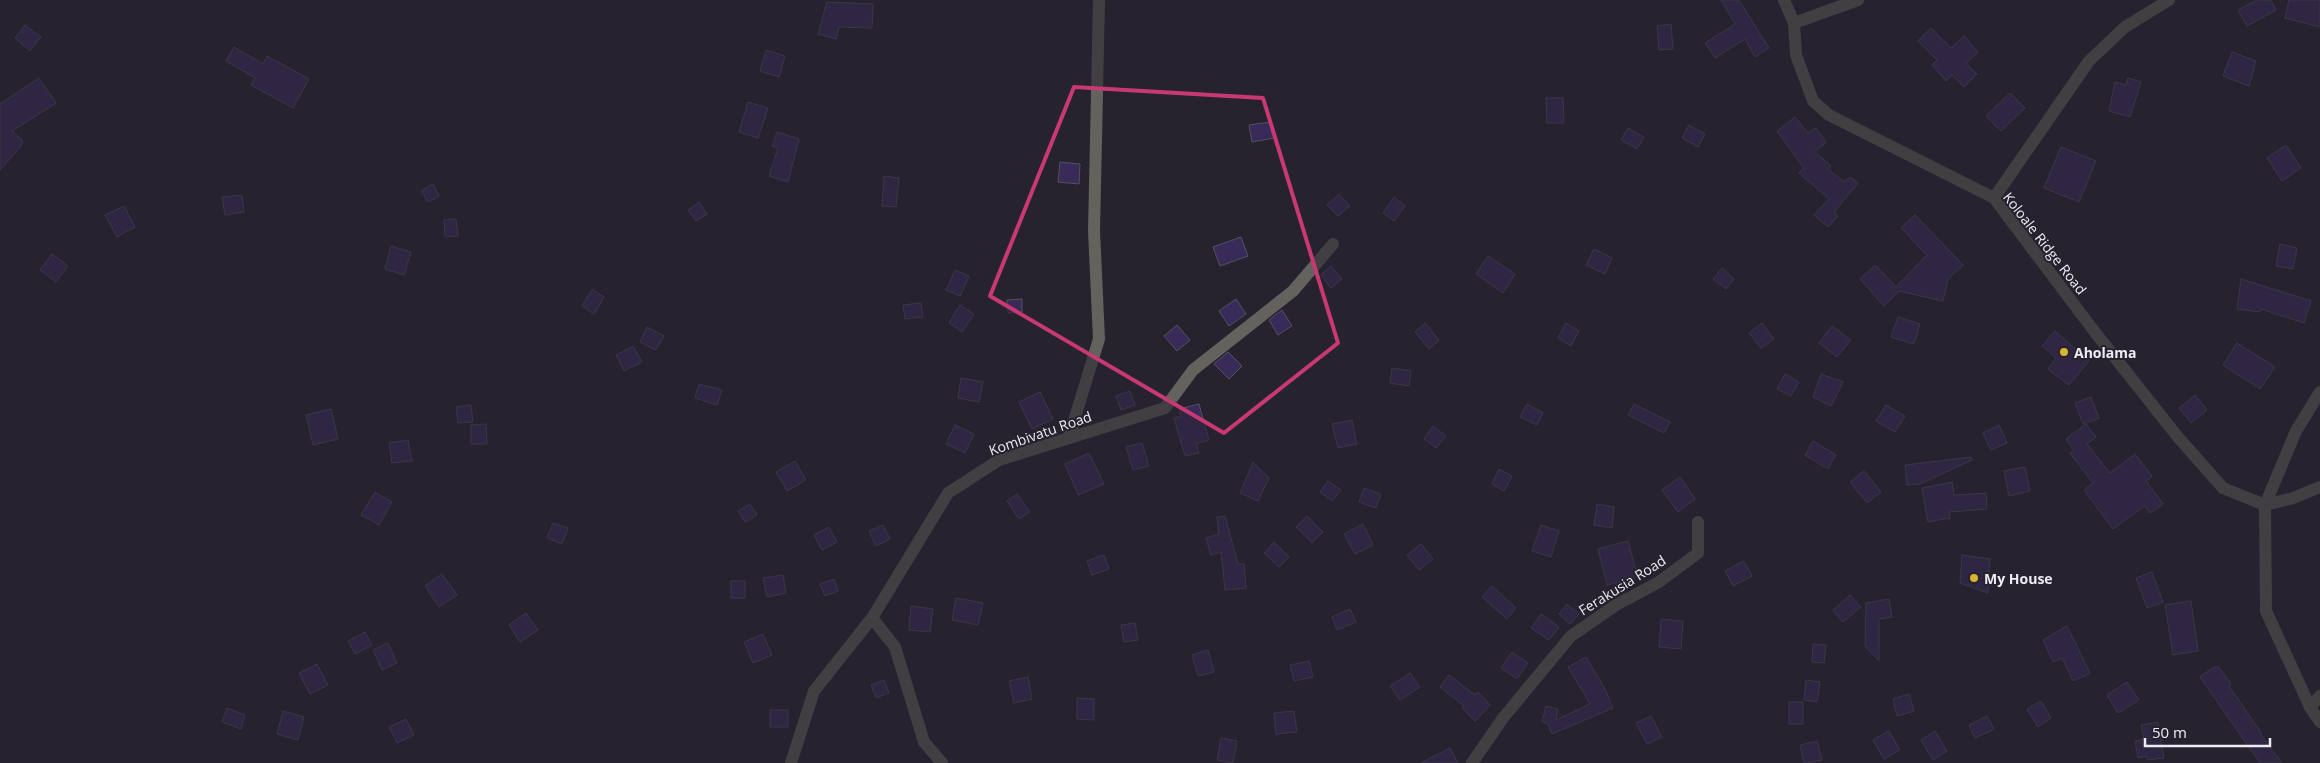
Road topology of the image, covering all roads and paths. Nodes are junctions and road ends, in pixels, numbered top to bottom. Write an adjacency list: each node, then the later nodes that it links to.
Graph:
1 (1099, 0): 9 (street)
2 (1784, 0): 5 (street, Koloale Ridge Road)
3 (1858, 0): 5 (street)
4 (2169, 0): 6 (street)
5 (1794, 23): 6 (street, Koloale Ridge Road)
6 (1994, 198): 11 (street, Koloale Ridge Road)
7 (1334, 244): 9 (street, Kombivatu Road)
8 (2320, 392): 11 (street)
9 (1069, 437): 13 (street, Kombivatu Road)
10 (2320, 487): 11 (street)
11 (2265, 505): 15 (street)
12 (1698, 522): 19 (street, Ferakusia Road)
13 (872, 618): 17 (street, Kombivatu Road); 18 (street)
14 (2320, 696): 15 (street)
15 (2310, 707): 16 (street)
16 (2320, 722)
17 (792, 763)
18 (942, 763)
19 (1472, 763)

